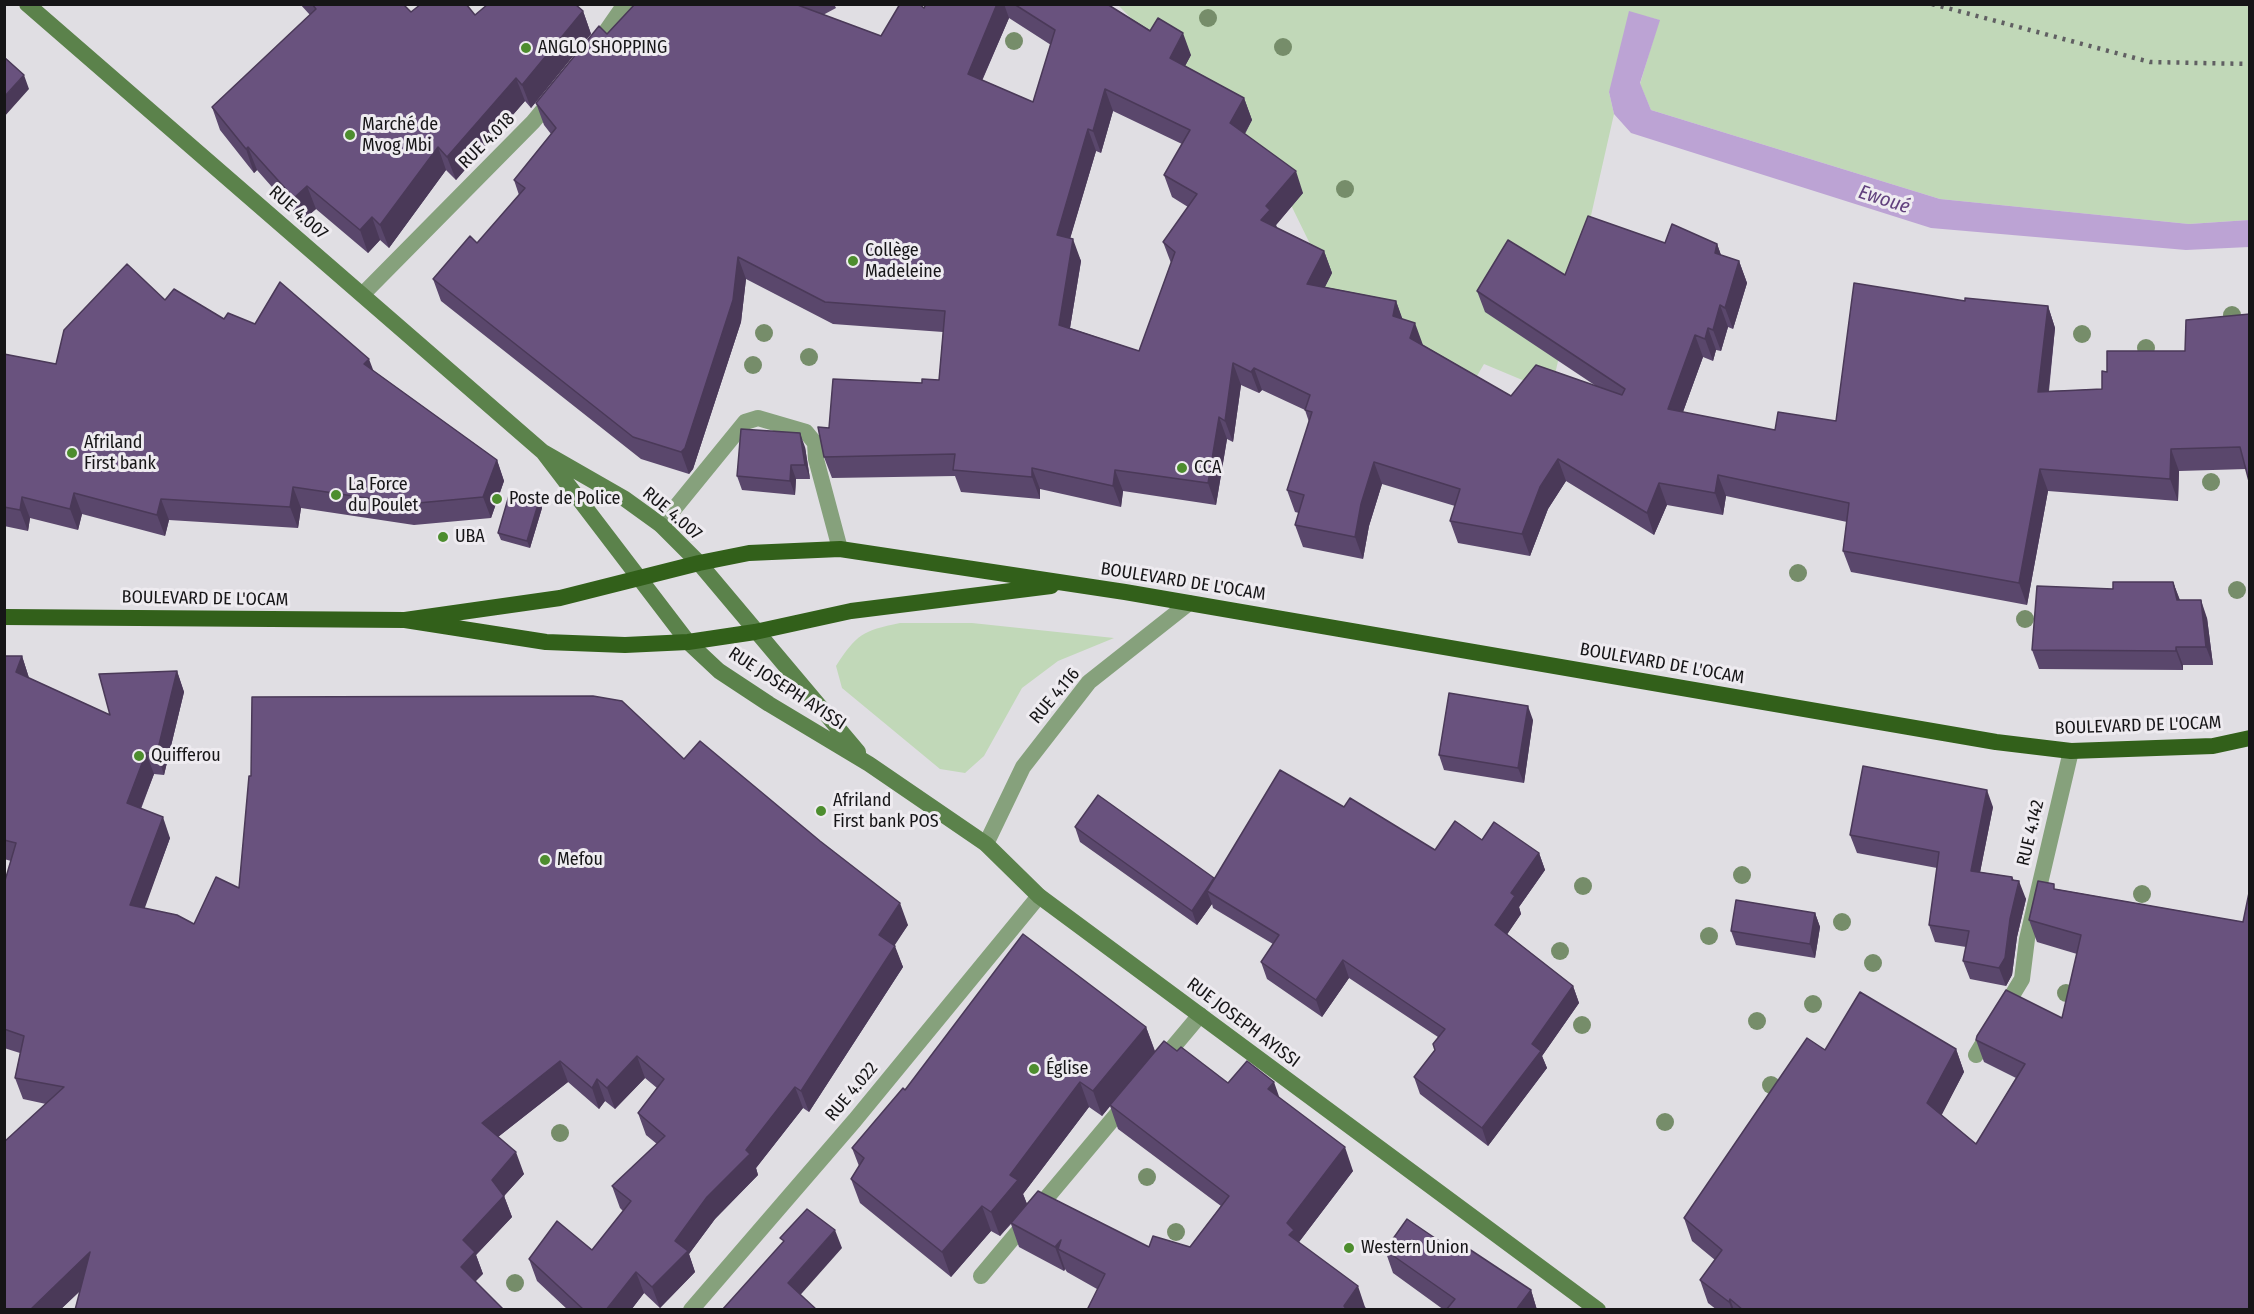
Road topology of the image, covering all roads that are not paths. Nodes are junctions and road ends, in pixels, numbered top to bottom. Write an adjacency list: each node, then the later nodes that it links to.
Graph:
1 (27, 4): 5 (main road, RUE 4.007)
2 (625, 4): 3 (street)
3 (580, 66)
4 (567, 82): 5 (street, RUE 4.018)
5 (363, 294): 6 (main road, RUE 4.007)
6 (543, 452): 7 (main road, RUE 4.007); 10 (main road, RUE 4.007)
7 (661, 525): 8 (street); 9 (main road, RUE 4.007)
8 (840, 549): 9 (highway, BOULEVARD DE L'OCAM); 11 (highway, BOULEVARD DE L'OCAM)
9 (699, 563): 10 (highway, BOULEVARD DE L'OCAM); 15 (main road, RUE 4.007)
10 (639, 578): 14 (highway, BOULEVARD DE L'OCAM); 16 (main road, RUE 4.007)
11 (1070, 584): 12 (highway, BOULEVARD DE L'OCAM); 15 (highway, BOULEVARD DE L'OCAM)
12 (1190, 603): 18 (highway, BOULEVARD DE L'OCAM); 20 (street, RUE 4.116)
13 (4, 617): 14 (highway, BOULEVARD DE L'OCAM)
14 (405, 620): 16 (highway, BOULEVARD DE L'OCAM)
15 (755, 632): 16 (highway, BOULEVARD DE L'OCAM); 19 (main road, RUE JOSEPH AYISSI)
16 (688, 642): 19 (main road, RUE JOSEPH AYISSI)
17 (2250, 738): 18 (highway, BOULEVARD DE L'OCAM)
18 (2071, 751): 23 (street, RUE 4.142)
19 (868, 764): 20 (main road, RUE JOSEPH AYISSI)
20 (986, 844): 21 (main road, RUE JOSEPH AYISSI)
21 (1039, 896): 22 (main road, RUE JOSEPH AYISSI); 25 (street, RUE 4.022)
22 (1200, 1015): 24 (street); 26 (main road, RUE JOSEPH AYISSI)
23 (1976, 1055)
24 (981, 1276)
25 (691, 1310)
26 (1598, 1310)

